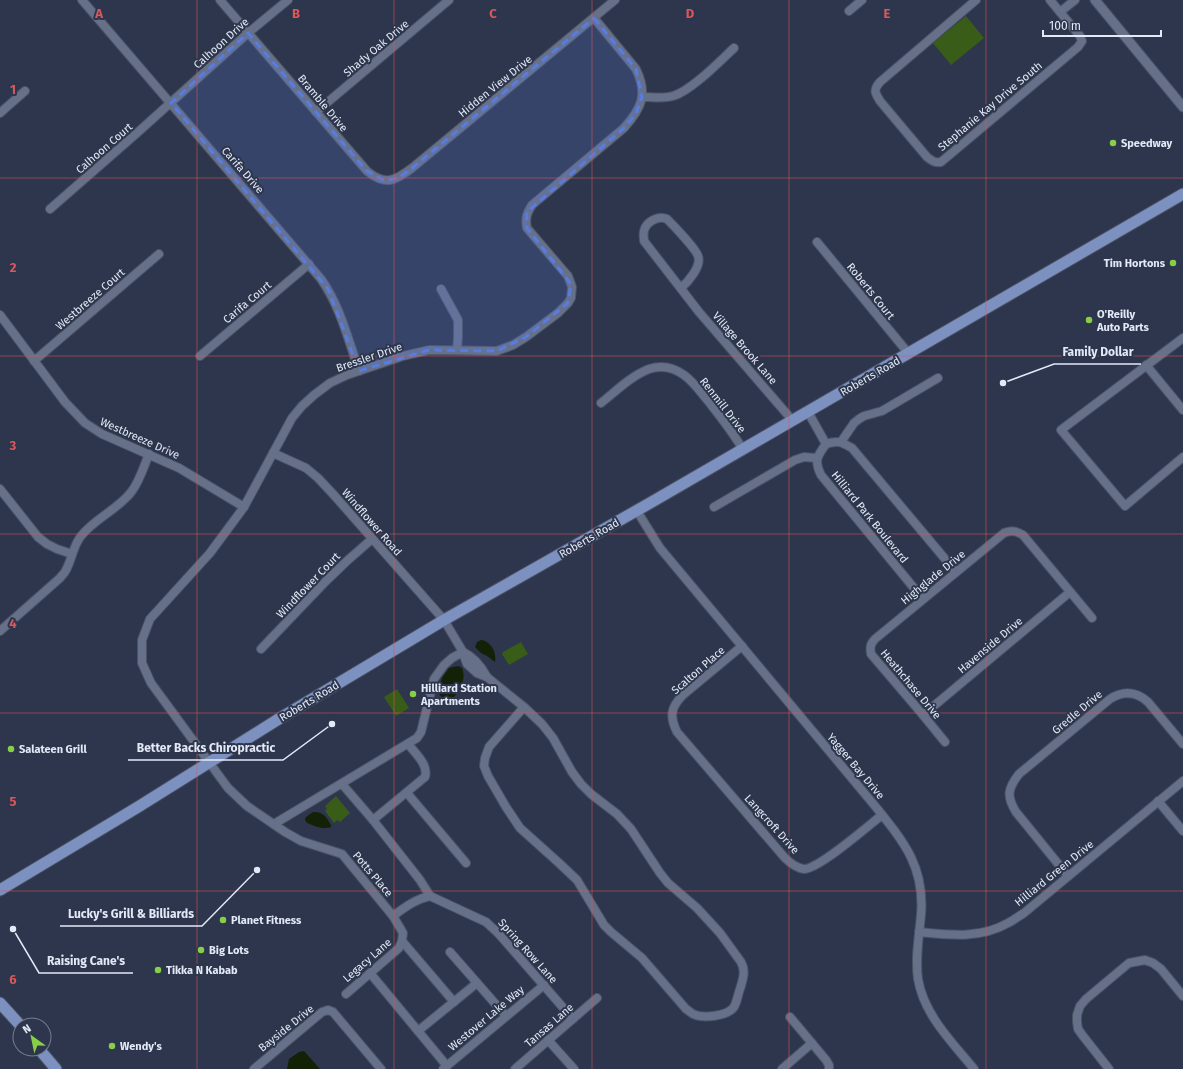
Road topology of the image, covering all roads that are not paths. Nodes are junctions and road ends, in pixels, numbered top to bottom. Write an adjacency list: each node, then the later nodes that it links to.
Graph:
1 (82, 0): 18 (street, Carifa Drive)
2 (220, 0): 14 (street, Bramble Drive)
3 (288, 0): 14 (street, Calhoon Drive)
4 (449, 0): 20 (street, Shady Oak Drive)
5 (615, 0): 13 (street, Hidden View Drive)
6 (862, 0): 11 (street)
7 (976, 0): 12 (street, Stephanie Kay Drive South)
8 (1050, 0): 12 (street)
9 (1075, 0): 12 (street)
10 (1094, 0): 19 (street)
11 (849, 11)
12 (1060, 12)
13 (594, 18): 17 (street); 22 (street, Hidden View Drive)
14 (248, 33): 18 (street, Calhoon Drive); 20 (street, Bramble Drive)
15 (734, 48): 17 (street)
16 (25, 91): 21 (street)
17 (642, 97): 32 (street, Bressler Drive)
18 (171, 103): 24 (street, Calhoon Court); 27 (street, Carifa Drive)
19 (1183, 107)
20 (316, 112): 22 (street, Bramble Drive)
21 (0, 113)
22 (385, 181)
23 (1183, 194): 33 (main road, Roberts Road)
24 (50, 209)
25 (817, 242): 33 (street, Roberts Court)
26 (159, 254): 35 (street, Westbreeze Court)
27 (309, 264): 34 (street, Carifa Court); 37 (street, Carifa Drive)
28 (681, 288): 28 (street, Village Brook Lane); 42 (street, Village Brook Lane)
29 (441, 290): 32 (street)
30 (0, 315): 35 (street, Westbreeze Drive)
31 (1183, 338): 36 (street)
32 (457, 350): 37 (street, Bressler Drive)
33 (909, 354): 41 (main road, Roberts Road)
34 (200, 356)
35 (34, 361): 47 (street, Westbreeze Drive)
36 (1146, 365): 40 (street); 48 (street)
37 (359, 371): 46 (street, Bressler Drive)
38 (938, 378): 43 (street)
39 (601, 403): 45 (street, Renmill Drive)
40 (1183, 410)
41 (808, 412): 42 (main road, Roberts Road); 44 (street)
42 (793, 421): 45 (main road, Roberts Road)
43 (841, 442): 44 (street); 56 (street)
44 (826, 444): 49 (street)
45 (743, 450): 53 (main road, Roberts Road)
46 (273, 453): 51 (street, Bressler Drive); 54 (street, Windflower Road)
47 (149, 454): 51 (street, Westbreeze Drive); 55 (street)
48 (1183, 457)
49 (817, 458): 52 (street); 58 (street, Hilliard Park Boulevard)
50 (0, 489): 55 (street)
51 (244, 507): 72 (street, Bressler Drive)
52 (714, 507)
53 (637, 511): 60 (main road, Roberts Road); 63 (street, Yagger Bay Drive)
54 (372, 539): 60 (street, Windflower Road); 64 (street, Windflower Court)
55 (72, 554): 61 (street)
56 (956, 572): 57 (street, Highglade Drive); 58 (street, Highglade Drive)
57 (1070, 592): 59 (street); 68 (street, Havenside Drive)
58 (923, 599): 62 (street, Highglade Drive)
59 (1092, 618)
60 (444, 620): 65 (street, Windflower Road); 72 (main road, Roberts Road)
61 (0, 631)
62 (875, 639): 68 (street, Heathchase Drive)
63 (742, 646): 67 (street, Scalton Place); 77 (street, Yagger Bay Drive)
64 (261, 649)
65 (463, 652): 66 (street, Windflower Road); 70 (street)
66 (524, 707): 66 (street, Windflower Road)
67 (672, 713): 77 (street, Langcroft Drive)
68 (923, 715): 69 (street, Heathchase Drive)
69 (945, 742)
70 (408, 744): 74 (street); 75 (street)
71 (1183, 744): 82 (street, Gredle Drive)
72 (209, 762): 79 (street, Potts Place); 83 (main road, Roberts Road)
73 (1183, 781): 76 (street, Hilliard Green Drive)
74 (342, 784): 78 (street); 79 (street)
75 (406, 793): 78 (street); 81 (street)
76 (1158, 801): 80 (street); 82 (street, Hilliard Green Drive)
77 (882, 814): 86 (street, Yagger Bay Drive)
78 (373, 820): 84 (street)
79 (274, 824): 85 (street, Potts Place)
80 (1183, 831)
81 (466, 863)
82 (1068, 876): 86 (street, Hilliard Green Drive)
83 (0, 890)
84 (430, 896): 85 (street); 91 (street, Spring Row Lane)
85 (393, 916): 87 (street, Potts Place)
86 (919, 932): 113 (street, Yagger Bay Drive)
87 (402, 941): 89 (street, Legacy Lane); 95 (street, Potts Place)
88 (450, 952): 90 (street)
89 (370, 973): 92 (street, Legacy Lane); 101 (street)
90 (476, 983): 95 (street); 97 (street)
91 (544, 985): 97 (street, Westover Lake Way); 100 (street, Spring Row Lane)
92 (346, 994)
93 (1183, 996): 114 (street)
94 (597, 998): 100 (street, Tansas Lane)
95 (454, 1002): 101 (street)
96 (0, 1003): 98 (main road)
97 (506, 1016): 105 (street, Westover Lake Way)
98 (12, 1017)
99 (790, 1017): 103 (street)
100 (573, 1019): 102 (street, Tansas Lane)
101 (418, 1031): 105 (street)
102 (548, 1040): 109 (street, Tansas Lane); 110 (street)
103 (812, 1043): 111 (street); 112 (street)
104 (46, 1057): 106 (main road)
105 (445, 1067)
106 (56, 1069)
107 (254, 1069): 108 (street, Bayside Drive)
108 (381, 1069)
109 (515, 1069)
110 (574, 1069)
111 (782, 1069)
112 (829, 1069)
113 (974, 1069)
114 (1109, 1069)

